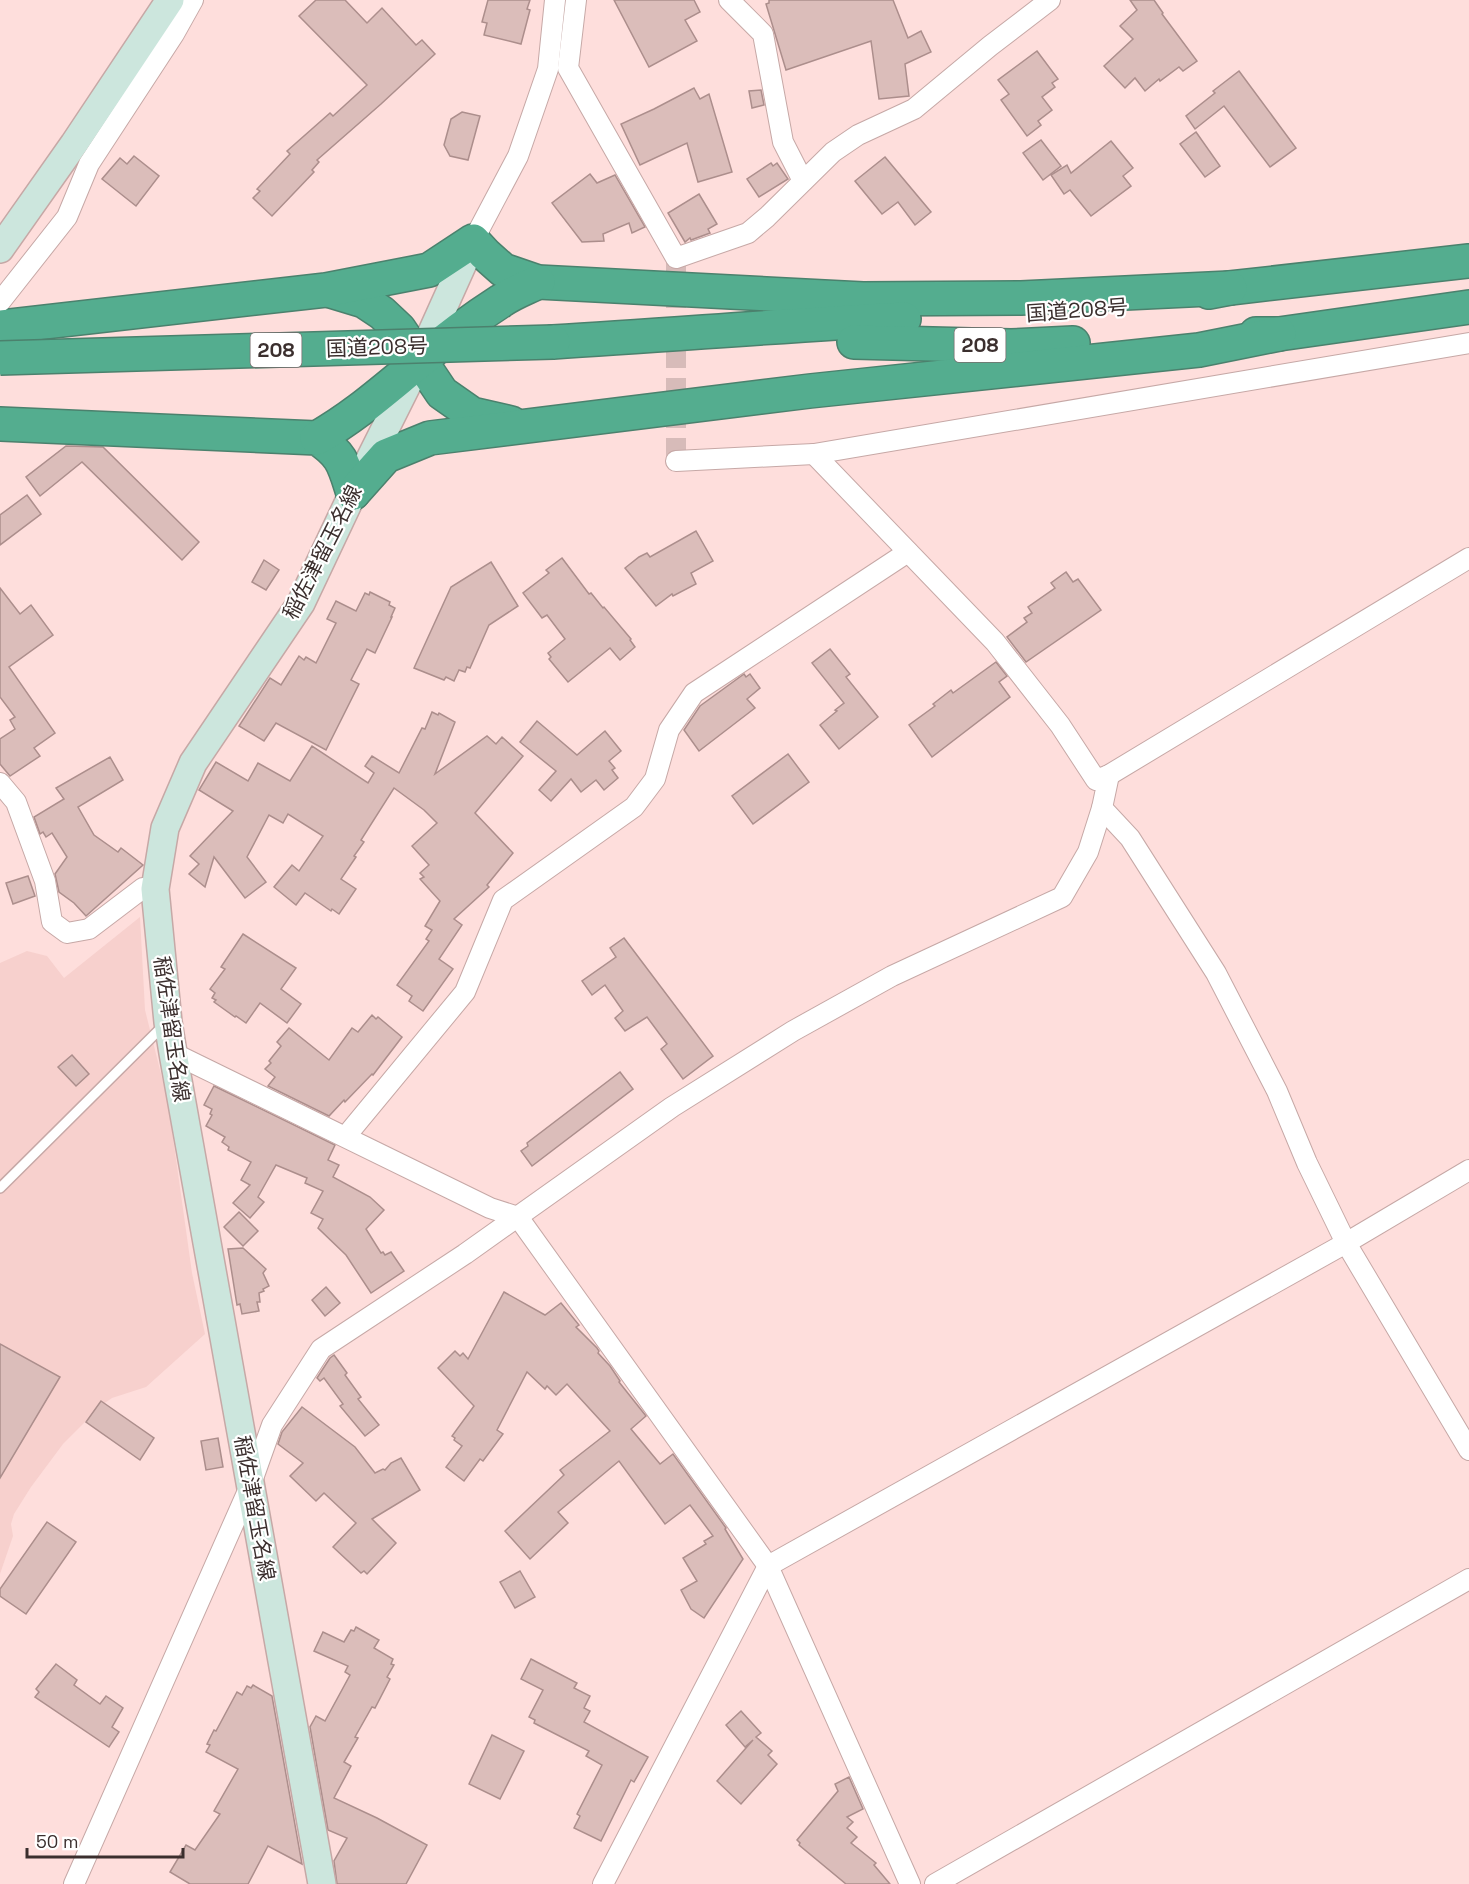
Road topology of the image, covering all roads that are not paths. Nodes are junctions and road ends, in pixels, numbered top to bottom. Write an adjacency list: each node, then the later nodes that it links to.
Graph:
1 (170, 0): 9 (main road)
2 (193, 0): 14 (street)
3 (555, 0): 8 (street)
4 (576, 0): 7 (street)
5 (729, 0): 7 (street)
6 (1050, 0): 7 (street)
7 (803, 181)
8 (473, 242): 11 (highway); 13 (highway); 21 (main road, 稲佐津留玉名線)
9 (0, 249)
10 (1469, 261): 12 (highway, 国道208号 / 208)
11 (538, 282): 12 (highway); 21 (highway)
12 (1230, 288): 18 (highway, 国道208号 / 208)
13 (326, 290): 16 (highway); 21 (highway)
14 (0, 302)
15 (1469, 307): 17 (highway, 国道208号 / 208)
16 (0, 327)
17 (1279, 334): 18 (highway, 国道208号 / 208); 23 (highway)
18 (682, 335): 20 (highway, 国道208号 / 208, bridge)
19 (1469, 343): 25 (street)
20 (0, 358)
21 (419, 362): 23 (highway); 24 (highway); 27 (main road, 稲佐津留玉名線)
22 (0, 424): 24 (highway)
23 (526, 427): 27 (highway)
24 (302, 438): 27 (highway)
25 (814, 454): 26 (street); 28 (street)
26 (676, 461)
27 (352, 493): 33 (main road, 稲佐津留玉名線)
28 (908, 552): 30 (street); 36 (street)
29 (1469, 558): 30 (street)
30 (1109, 775): 32 (street)
31 (0, 783): 33 (street)
32 (1102, 808): 39 (street); 40 (street)
33 (155, 890): 34 (main road, 稲佐津留玉名線)
34 (168, 1022): 35 (main road, 稲佐津留玉名線); 38 (lane)
35 (173, 1053): 36 (street); 42 (main road, 稲佐津留玉名線)
36 (346, 1136): 39 (street)
37 (1469, 1170): 40 (street)
38 (0, 1188)
39 (518, 1217): 42 (street); 43 (street)
40 (1346, 1243): 41 (street); 43 (street)
41 (1469, 1450)
42 (251, 1484): 45 (street); 46 (main road, 稲佐津留玉名線)
43 (768, 1566): 47 (street); 48 (street)
44 (1469, 1579): 49 (street)
45 (74, 1884)
46 (322, 1884)
47 (603, 1884)
48 (910, 1884)
49 (935, 1884)

